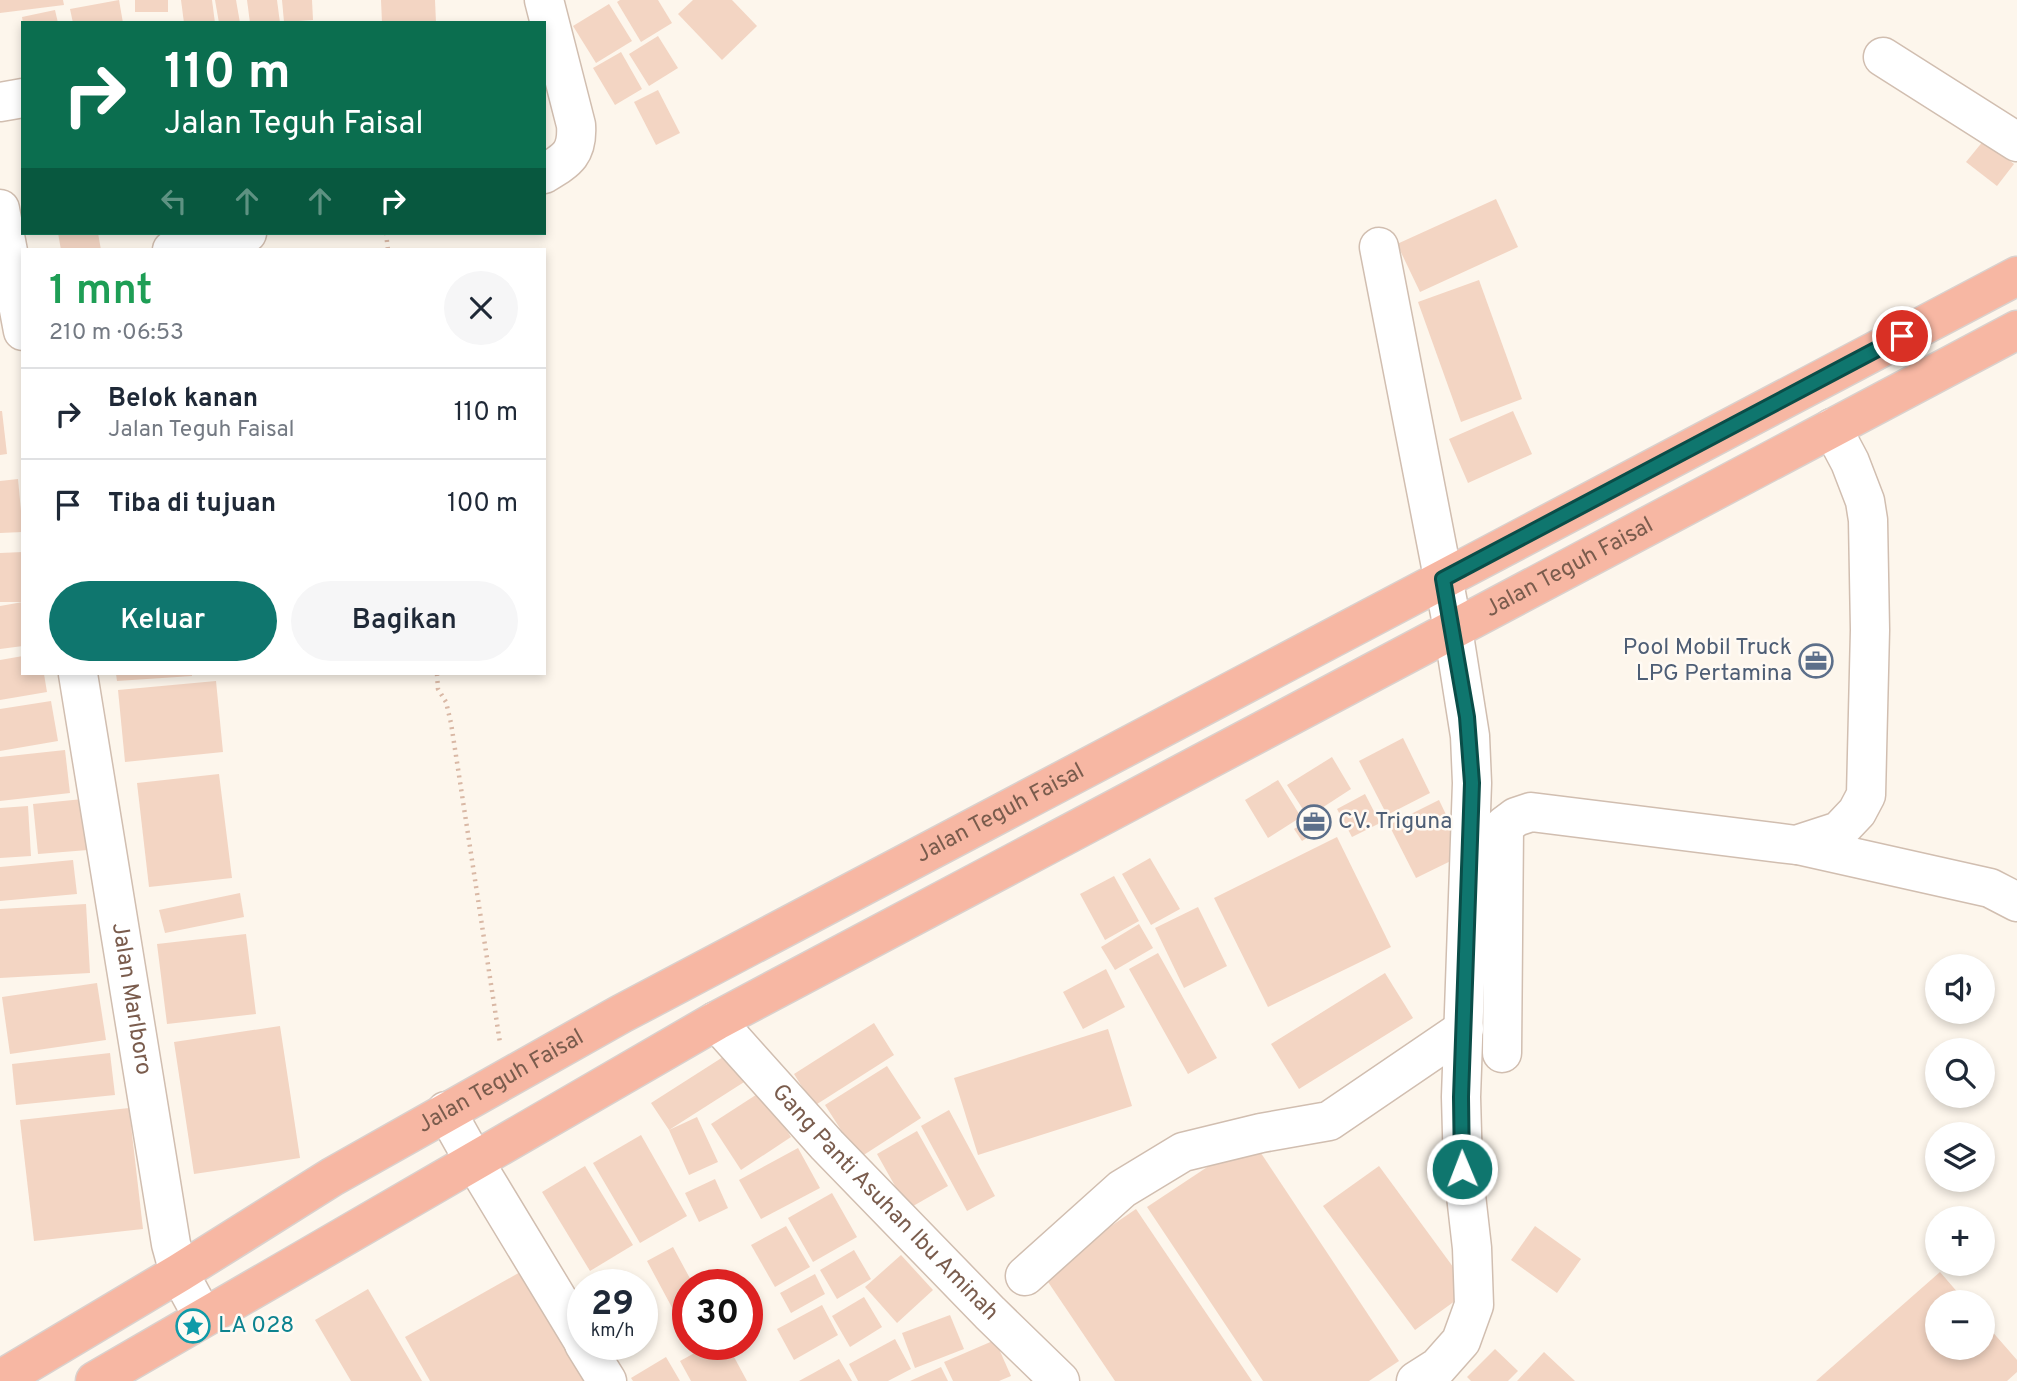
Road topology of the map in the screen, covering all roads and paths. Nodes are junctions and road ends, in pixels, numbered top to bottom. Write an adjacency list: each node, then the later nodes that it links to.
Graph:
1 (544, 0): 6 (street)
2 (1882, 57): 5 (street)
3 (21, 98): 4 (street)
4 (0, 102)
5 (2017, 142)
6 (546, 173)
7 (0, 209): 12 (street)
8 (238, 235): 10 (street)
9 (1379, 247): 17 (street)
10 (181, 248)
11 (2017, 275): 15 (highway, Jalan Teguh Faisal)
12 (13, 287): 13 (street)
13 (21, 322)
14 (2017, 330): 16 (highway, Jalan Teguh Faisal)
15 (1810, 385): 16 (highway); 17 (highway, Jalan Teguh Faisal)
16 (1832, 428): 18 (highway, Jalan Teguh Faisal); 21 (street)
17 (1443, 579): 18 (street); 26 (highway, Jalan Teguh Faisal)
18 (1453, 629): 23 (highway, Jalan Teguh Faisal); 24 (street)
19 (78, 675): 29 (street, Jalan Marlboro)
20 (437, 675): 26 (path)
21 (1796, 845): 22 (street); 25 (street)
22 (2017, 902)
23 (716, 1021): 28 (highway, Jalan Teguh Faisal); 37 (street, Gang Panti Asuhan Ibu Aminah)
24 (1464, 1029): 30 (street); 38 (street)
25 (1502, 1054)
26 (506, 1078): 27 (highway, Jalan Teguh Faisal)
27 (446, 1111): 28 (street); 29 (highway, Jalan Teguh Faisal)
28 (474, 1161): 31 (street); 32 (highway, Jalan Teguh Faisal)
29 (179, 1273): 32 (street, Jalan Marlboro); 34 (highway, Jalan Teguh Faisal)
30 (1025, 1276)
31 (567, 1315)
32 (203, 1317): 35 (highway, Jalan Teguh Faisal)
33 (594, 1360): 36 (street)
34 (0, 1380)
35 (95, 1381)
36 (607, 1381)
37 (1060, 1381)
38 (1416, 1381)

